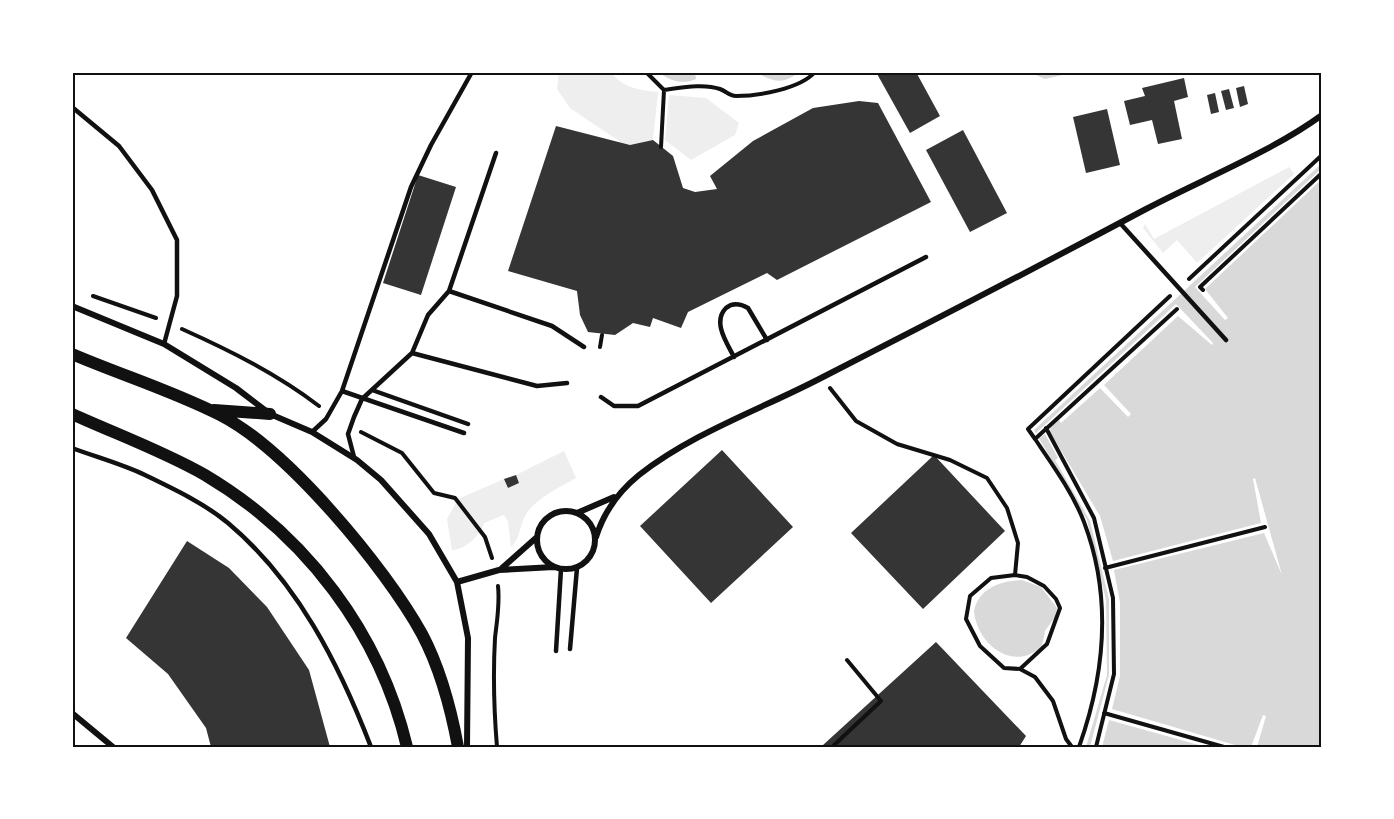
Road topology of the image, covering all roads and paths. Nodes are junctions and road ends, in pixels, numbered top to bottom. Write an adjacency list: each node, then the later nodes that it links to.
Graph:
1 (472, 72): 28 (lane)
2 (646, 72): 4 (path)
3 (815, 72): 4 (path)
4 (664, 90): 7 (path)
5 (72, 107): 19 (lane)
6 (1322, 115): 10 (street)
7 (661, 147)
8 (496, 153): 13 (lane)
9 (1322, 174): 12 (path)
10 (1120, 223): 18 (lane); 25 (street)
11 (926, 257): 17 (lane)
12 (1200, 287)
13 (449, 291): 20 (lane); 22 (lane)
14 (72, 306): 19 (street)
15 (1177, 309): 35 (path)
16 (602, 335): 21 (path)
17 (767, 340): 24 (lane); 24 (lane)
18 (1226, 340)
19 (164, 344): 33 (street)
20 (584, 347)
21 (599, 348)
22 (412, 353): 26 (lane); 27 (lane)
23 (72, 354): 31 (main road)
24 (734, 357): 29 (lane)
25 (822, 378): 40 (street); 49 (path)
26 (567, 383)
27 (372, 390): 30 (lane); 34 (lane)
28 (342, 391): 30 (lane); 36 (lane)
29 (601, 397)
30 (362, 399): 37 (lane); 39 (lane)
31 (205, 409): 33 (main road); 61 (main road)
32 (72, 414): 60 (main road)
33 (270, 414): 36 (street)
34 (468, 424)
35 (1046, 429): 47 (path); 66 (path)
36 (312, 432): 39 (street)
37 (464, 433)
38 (72, 448): 59 (lane)
39 (357, 460): 50 (street)
40 (617, 495): 41 (street); 44 (street)
41 (577, 513): 43 (street); 44 (street)
42 (1265, 527): 47 (path)
43 (537, 537): 45 (street); 48 (street)
44 (596, 537): 46 (street)
45 (557, 568): 46 (street); 48 (street); 53 (lane)
46 (577, 568): 52 (lane)
47 (1106, 568): 57 (path)
48 (499, 570): 50 (street)
49 (1015, 575): 55 (path); 55 (path)
50 (457, 582): 62 (street)
51 (495, 639): 63 (path)
52 (570, 649)
53 (556, 651)
54 (847, 660): 64 (path)
55 (1020, 669): 65 (path)
56 (72, 713): 58 (street)
57 (1104, 713): 67 (path); 68 (path)
58 (113, 747)
59 (371, 747)
60 (407, 747)
61 (458, 747)
62 (467, 747)
63 (497, 747)
64 (832, 747)
65 (1072, 747)
66 (1079, 747)
67 (1095, 747)
68 (1224, 747)

